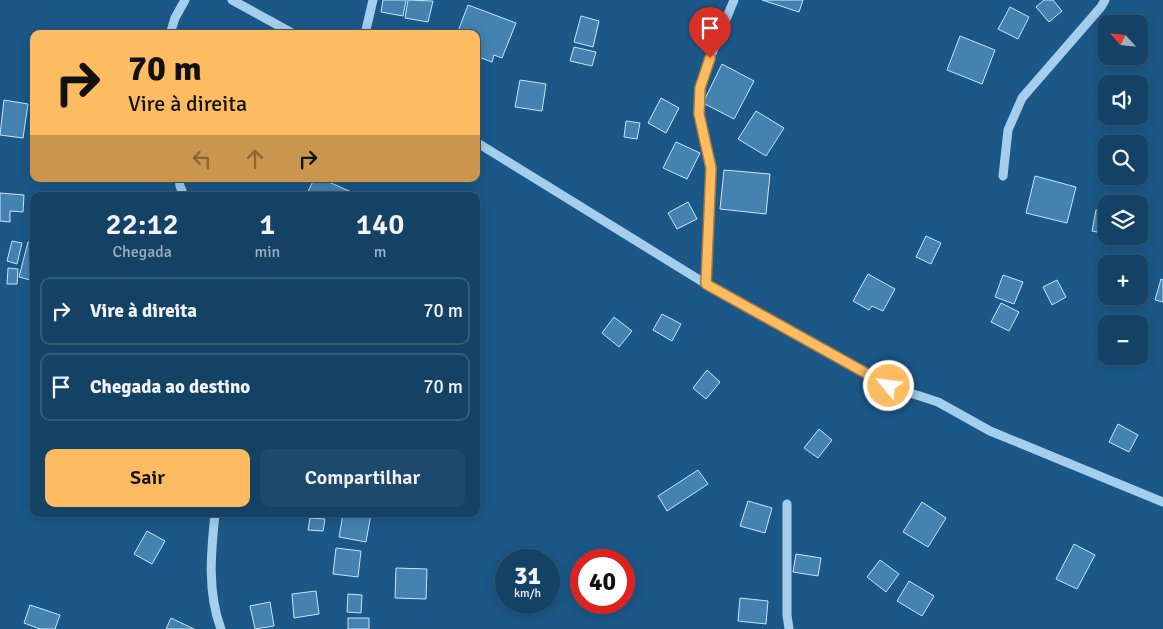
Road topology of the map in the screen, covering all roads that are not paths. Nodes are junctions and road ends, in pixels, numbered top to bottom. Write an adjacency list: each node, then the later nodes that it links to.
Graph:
1 (185, 0): 6 (street)
2 (232, 0): 7 (street)
3 (373, 0): 8 (street)
4 (734, 0): 11 (street)
5 (1105, 0): 10 (street)
6 (171, 30)
7 (287, 30)
8 (366, 30)
9 (480, 144): 11 (street)
10 (1003, 176)
11 (706, 284): 12 (street)
12 (1163, 502)
13 (787, 504): 16 (street)
14 (215, 517): 15 (street)
15 (221, 629)
16 (789, 629)

